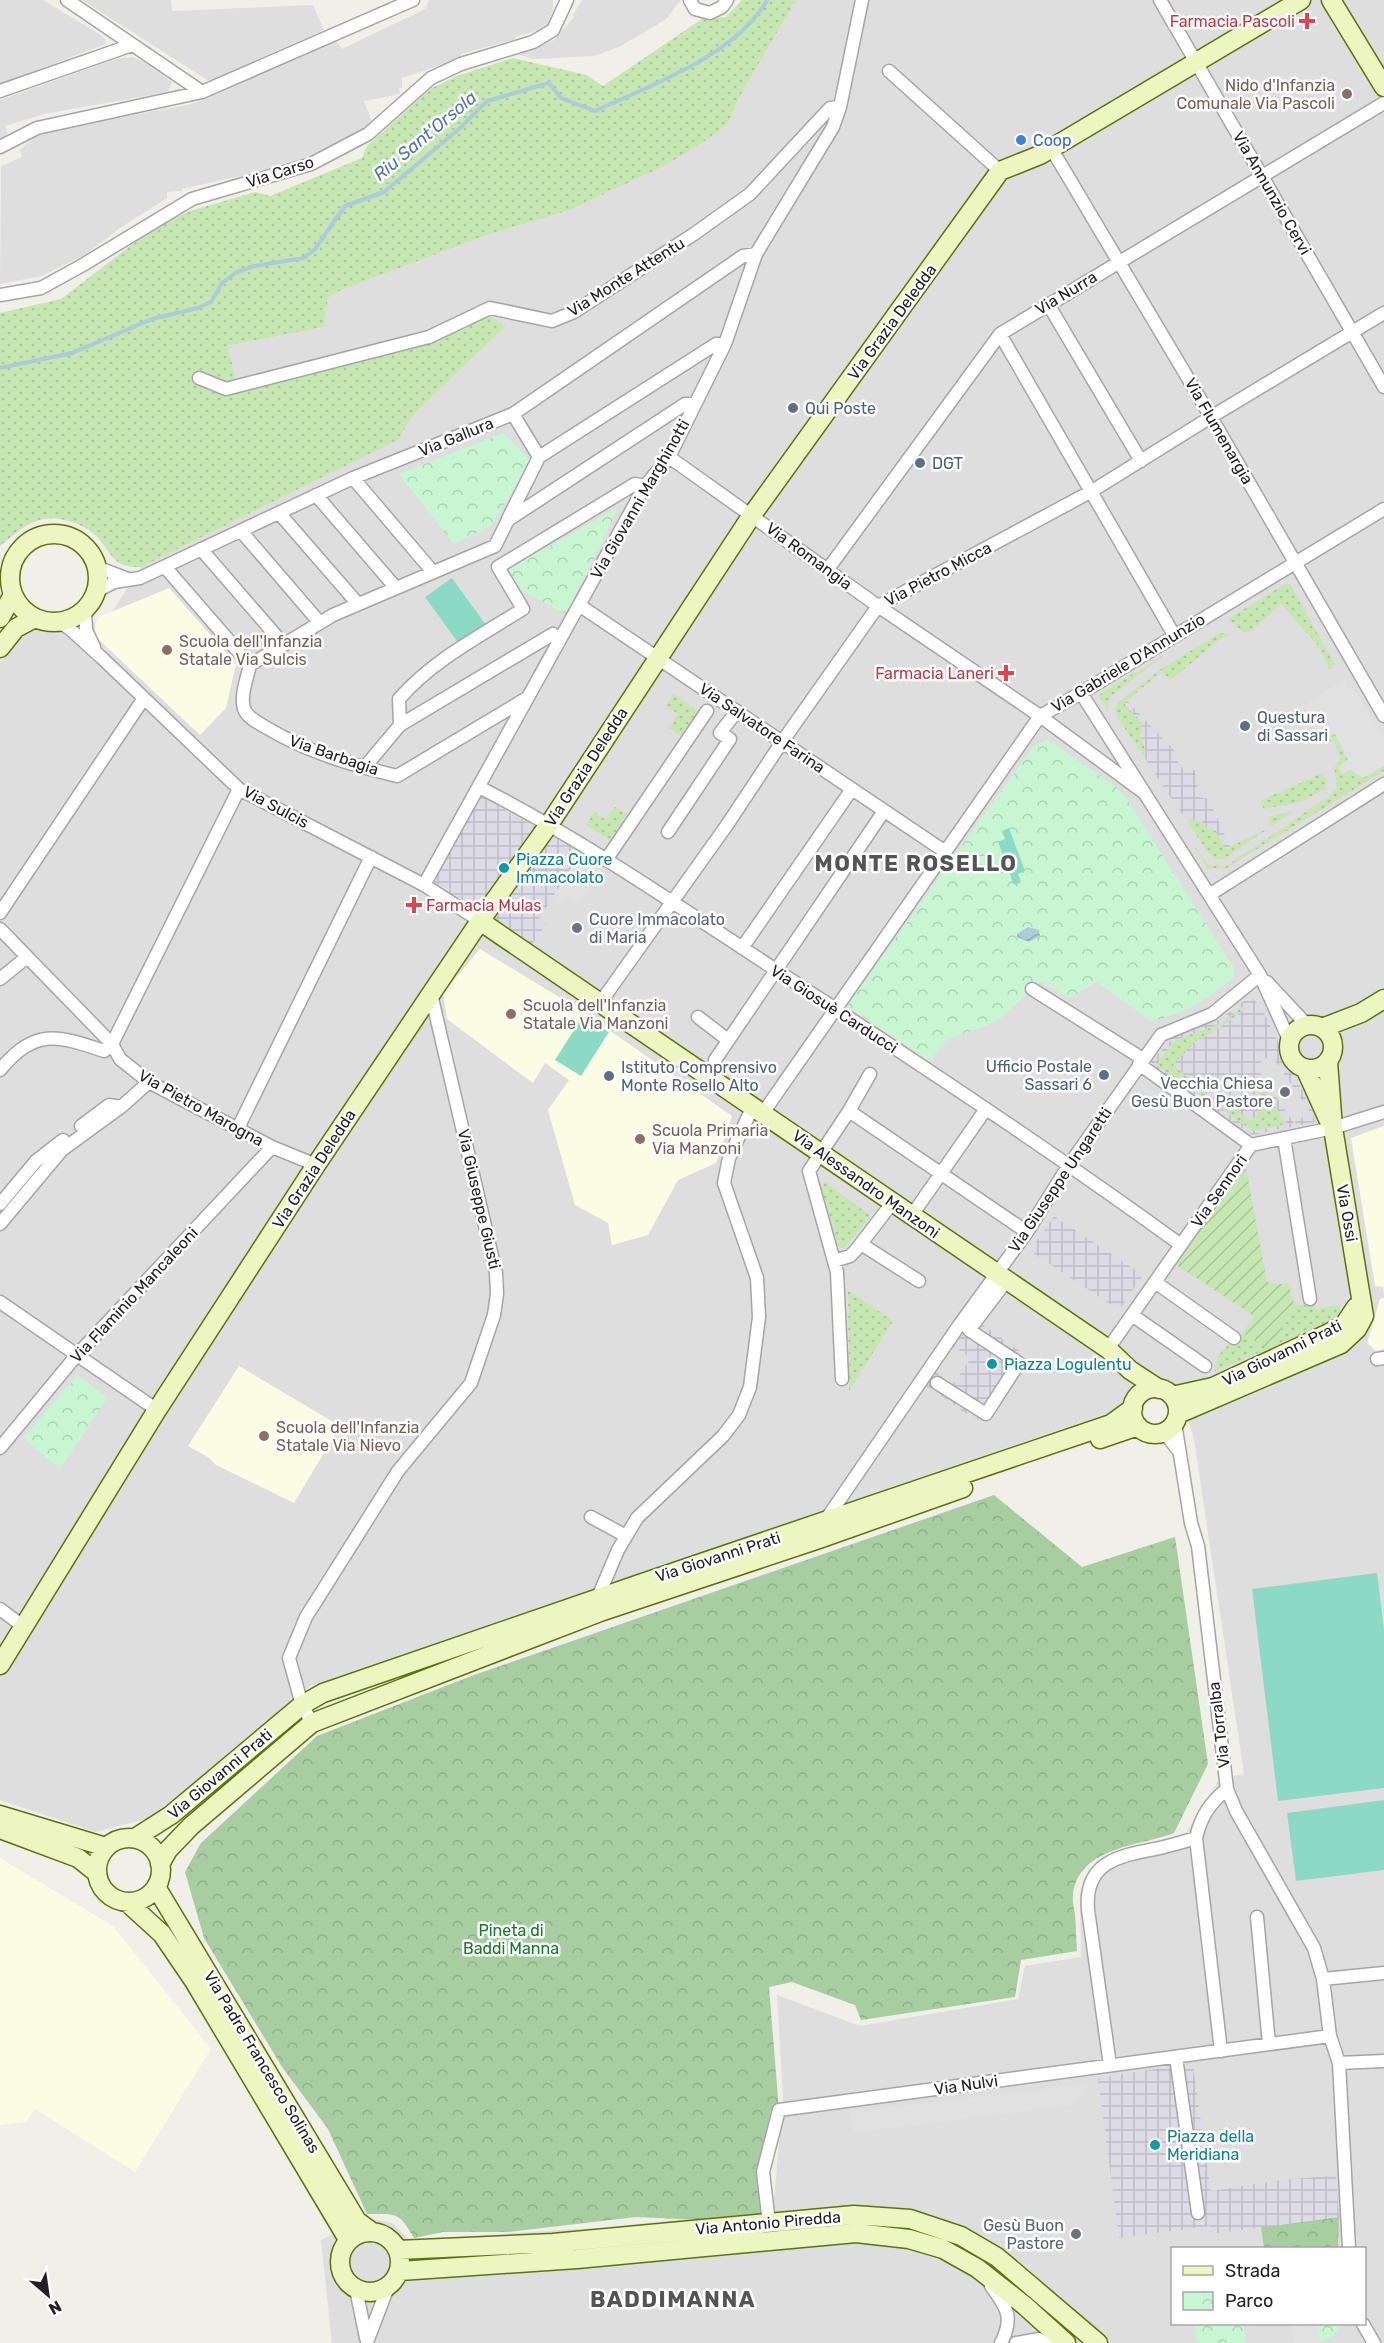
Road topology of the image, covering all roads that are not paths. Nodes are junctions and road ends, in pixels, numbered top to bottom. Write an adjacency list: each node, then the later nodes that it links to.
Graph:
1 (67, 0): 10 (street)
2 (413, 0): 15 (street)
3 (567, 0): 24 (street, Via Carso)
4 (690, 0): 5 (street)
5 (727, 0)
6 (862, 0): 17 (street, Via Giovanni Marghinotti)
7 (1160, 0): 11 (street, Via Annunzio Cervi)
8 (1302, 0): 11 (street, Via Grazia Deledda)
9 (1331, 0): 13 (street)
10 (132, 45): 14 (street); 15 (street)
11 (1196, 62): 19 (street, Via Grazia Deledda); 21 (street, Via Annunzio Cervi)
12 (889, 72): 20 (street)
13 (1384, 87)
14 (0, 91)
15 (202, 92): 18 (street)
16 (1384, 103): 21 (street, Via Nurra)
17 (840, 107): 22 (street, Via Giovanni Marghinotti); 30 (street, Via Monte Attentu)
18 (0, 147)
19 (1051, 148): 20 (street, Via Grazia Deledda); 23 (street, Via Flumenargia)
20 (1000, 171): 44 (street, Via Grazia Deledda)
21 (1263, 175): 23 (street, Via Nurra); 27 (street, Via Annunzio Cervi)
22 (756, 254): 29 (street, Via Giovanni Marghinotti); 33 (street, Via Gallura)
23 (1119, 261): 25 (street, Via Nurra); 34 (street, Via Flumenargia)
24 (0, 295)
25 (1048, 304): 28 (street, Via Nurra); 37 (street)
26 (1384, 313): 27 (street, Via Pietro Micca)
27 (1352, 332): 31 (street, Via Annunzio Cervi); 34 (street, Via Pietro Micca)
28 (1000, 334): 40 (street); 55 (street, Via Nurra)
29 (725, 344): 32 (street, Via Giovanni Marghinotti); 35 (street)
30 (199, 378)
31 (1384, 387)
32 (695, 404): 36 (street, Via Giovanni Marghinotti); 45 (street)
33 (513, 414): 35 (street); 38 (street, Via Gallura)
34 (1211, 417): 37 (street, Via Pietro Micca); 52 (street, Via Flumenargia)
35 (539, 457): 45 (street)
36 (669, 457): 39 (street, Via Giovanni Marghinotti); 44 (street, Via Romangia)
37 (1141, 461): 40 (street, Via Pietro Micca)
38 (353, 478): 41 (street, Via Gallura); 56 (street)
39 (645, 486): 54 (street); 62 (street, Via Giovanni Marghinotti)
40 (1092, 491): 63 (street, Via Pietro Micca); 69 (street)
41 (316, 495): 43 (street, Via Gallura); 59 (street)
42 (1384, 509): 52 (street, Via Gabriele D'Annunzio)
43 (279, 513): 46 (street, Via Gallura); 61 (street)
44 (752, 515): 55 (street, Via Romangia); 74 (street, Via Grazia Deledda)
45 (508, 520): 47 (street)
46 (241, 531): 48 (street, Via Gallura); 68 (street)
47 (495, 546): 54 (street); 56 (street)
48 (201, 549): 53 (street, Via Gallura); 71 (street)
49 (16, 554): 50 (street); 51 (street); 58 (street)
50 (0, 563)
51 (96, 563): 57 (street); 60 (street)
52 (1295, 564): 69 (street, Via Gabriele D'Annunzio); 82 (street, Via Flumenargia)
53 (165, 567): 57 (street, Via Gallura); 75 (street)
54 (498, 567): 83 (street)
55 (828, 569): 63 (street, Via Romangia)
56 (434, 572): 59 (street)
57 (132, 580): 60 (street, Via Gallura)
58 (7, 585): 65 (street); 66 (street)
59 (396, 588): 61 (street)
60 (97, 591): 64 (street)
61 (358, 604): 68 (street)
62 (579, 605): 70 (street, Via Giovanni Marghinotti); 74 (street, Via Salvatore Farina)
63 (878, 606): 81 (street, Via Romangia); 84 (street, Via Pietro Micca)
64 (86, 610): 67 (street); 73 (street, Via Sulcis)
65 (0, 618)
66 (35, 618): 67 (street); 72 (street)
67 (59, 622): 73 (street, Via Sulcis)
68 (320, 623): 71 (street)
69 (1174, 635): 76 (street, Via Gabriele D'Annunzio)
70 (559, 640): 78 (street, Via Giovanni Marghinotti); 83 (street)
71 (284, 645): 75 (street)
72 (0, 648)
73 (99, 656): 77 (street, Via Sulcis)
74 (658, 658): 80 (street, Via Salvatore Farina); 92 (street, Via Grazia Deledda)
75 (250, 665): 85 (street, Via Barbagia)
76 (1081, 693): 81 (street, Via Gabriele D'Annunzio); 90 (street)
77 (144, 698): 88 (street, Via Sulcis); 100 (street)
78 (528, 698): 85 (street, Via Barbagia); 87 (street, Via Giovanni Marghinotti)
79 (707, 711): 96 (street)
80 (736, 711): 84 (street, Via Salvatore Farina); 93 (street)
81 (1040, 716): 90 (street, Via Romangia); 94 (street, Via Gabriele D'Annunzio)
82 (1384, 716)
83 (400, 725): 85 (street)
84 (782, 742): 89 (street, Via Salvatore Farina); 99 (street, Via Pietro Micca)
85 (364, 768)
86 (1384, 784): 98 (street)
87 (479, 787): 92 (street, Via Giosuè Carducci); 97 (street, Via Giovanni Marghinotti)
88 (239, 789): 95 (street, Via Sulcis); 118 (street)
89 (852, 789): 91 (street, Via Salvatore Farina); 103 (street)
90 (1143, 792): 98 (street)
91 (885, 811): 94 (street, Via Salvatore Farina); 105 (street)
92 (550, 823): 96 (street, Via Giosuè Carducci); 101 (street, Via Grazia Deledda)
93 (668, 832)
94 (944, 851): 112 (street, Via Gabriele D'Annunzio)
95 (371, 857): 97 (street, Via Sulcis); 131 (street)
96 (606, 860): 99 (street, Via Giosuè Carducci)
97 (424, 885): 101 (street, Via Sulcis)
98 (1209, 895): 106 (street)
99 (671, 902): 103 (street, Via Giosuè Carducci); 111 (street, Via Pietro Micca)
100 (0, 913)
101 (480, 921): 109 (street, Via Grazia Deledda); 111 (street, Via Alessandro Manzoni)
102 (0, 929): 104 (street, Via Pietro Marogna)
103 (742, 948): 105 (street, Via Giosuè Carducci)
104 (27, 957): 107 (street); 118 (street, Via Pietro Marogna)
105 (776, 970): 112 (street, Via Giosuè Carducci); 116 (street)
106 (1260, 975): 115 (street); 117 (street); 121 (street, Via Giuseppe Ungaretti)
107 (0, 979)
108 (1032, 989): 121 (street)
109 (431, 994): 137 (street, Via Grazia Deledda); 174 (street, Via Giuseppe Giusti)
110 (1384, 999): 113 (street)
111 (600, 1003): 127 (street, Via Alessandro Manzoni)
112 (835, 1009): 127 (street, Via Gabriele D'Annunzio); 128 (street, Via Giosuè Carducci)
113 (1361, 1013): 115 (street); 119 (street)
114 (698, 1017): 116 (street)
115 (1315, 1027): 117 (street); 119 (street)
116 (728, 1040): 120 (street)
117 (1290, 1042): 122 (street)
118 (112, 1044): 123 (street); 125 (street, Via Pietro Marogna)
119 (1331, 1054): 122 (street); 132 (street, Via Ossi)
120 (715, 1060)
121 (1141, 1062): 134 (street); 138 (street, Via Giuseppe Ungaretti)
122 (1305, 1068): 132 (street, Via Ossi)
123 (0, 1070)
124 (870, 1074): 129 (street)
125 (149, 1082): 126 (street); 131 (street, Via Pietro Marogna)
126 (121, 1107): 141 (street); 143 (street)
127 (758, 1109): 136 (street, Via Alessandro Manzoni); 169 (street, Via Gabriele D'Annunzio)
128 (986, 1109): 138 (street, Via Giosuè Carducci); 139 (street)
129 (849, 1111): 136 (street); 139 (street)
130 (1384, 1112): 132 (street, Via Sennori)
131 (238, 1128): 135 (street, Via Pietro Marogna)
132 (1333, 1128): 133 (street, Via Sennori); 151 (street, Via Ossi)
133 (1284, 1138): 134 (street, Via Sennori); 152 (street)
134 (1251, 1144): 146 (street, Via Sennori)
135 (272, 1147): 137 (street, Via Pietro Marogna); 157 (street, Via Flaminio Mancaleoni)
136 (821, 1153): 140 (street, Via Alessandro Manzoni); 147 (street)
137 (316, 1165): 163 (street, Via Grazia Deledda)
138 (1069, 1165): 144 (street, Via Giuseppe Ungaretti); 146 (street, Via Giosuè Carducci)
139 (940, 1173): 142 (street); 144 (street)
140 (893, 1202): 142 (street, Via Alessandro Manzoni); 145 (street)
141 (0, 1204)
142 (912, 1215): 148 (street, Via Alessandro Manzoni)
143 (0, 1224)
144 (1027, 1232): 148 (street, Via Giuseppe Ungaretti)
145 (861, 1244): 147 (street); 149 (street)
146 (1181, 1245): 150 (street, Via Sennori)
147 (834, 1261): 160 (street)
148 (1001, 1277): 156 (street, Via Alessandro Manzoni); 161 (street); 168 (street)
149 (919, 1281)
150 (1155, 1282): 154 (street, Via Sennori); 155 (street)
151 (1361, 1297): 162 (street, Via Giovanni Prati); 165 (street, Via Giovanni Prati)
152 (1310, 1299)
153 (0, 1302): 157 (street)
154 (1132, 1315): 156 (street, Via Sennori); 158 (street)
155 (1234, 1338)
156 (1108, 1349): 159 (street, Via Alessandro Manzoni)
157 (76, 1356): 163 (street); 166 (street, Via Flaminio Mancaleoni)
158 (1204, 1366)
159 (1130, 1370): 162 (street, Via Alessandro Manzoni); 164 (street)
160 (842, 1379)
161 (937, 1383)
162 (1166, 1392): 164 (street); 165 (street)
163 (157, 1410): 172 (street, Via Grazia Deledda)
164 (1135, 1412): 165 (street); 168 (street, Via Giovanni Prati); 175 (street, Via Giovanni Prati)
165 (1172, 1423): 176 (street, Via Torralba)
166 (0, 1448)
167 (591, 1517): 169 (street)
168 (824, 1522): 170 (street, Via Giovanni Prati)
169 (626, 1536): 170 (street, Via Gabriele D'Annunzio)
170 (598, 1597): 174 (street, Via Giovanni Prati)
171 (0, 1609): 172 (street)
172 (24, 1627): 173 (street, Via Grazia Deledda)
173 (0, 1665)
174 (302, 1705): 175 (street); 179 (street, Via Giovanni Prati)
175 (312, 1723): 182 (street, Via Giovanni Prati)
176 (1227, 1789): 180 (street); 188 (street, Via Torralba)
177 (0, 1815): 181 (street)
178 (0, 1829): 183 (street)
179 (135, 1838): 181 (street); 182 (street)
180 (1196, 1838): 191 (street); 195 (street)
181 (106, 1847): 183 (street)
182 (160, 1864): 184 (street)
183 (97, 1873): 185 (street)
184 (156, 1887): 185 (street); 198 (street, Via Padre Francesco Solinas)
185 (127, 1902): 199 (street, Via Padre Francesco Solinas)
186 (1257, 1917): 190 (street)
187 (1384, 1973): 188 (street)
188 (1323, 1979): 189 (street, Via Torralba)
189 (1330, 2036): 190 (street, Via Nulvi); 194 (street, Via Torralba)
190 (1269, 2044): 191 (street, Via Nulvi)
191 (1221, 2051): 192 (street, Via Nulvi)
192 (1176, 2056): 195 (street, Via Nulvi); 196 (street)
193 (1384, 2061): 194 (street)
194 (1339, 2063): 200 (street, Via Torralba)
195 (1110, 2065): 197 (street, Via Nulvi)
196 (1198, 2213)
197 (769, 2223): 201 (street, Via Antonio Piredda); 213 (street, Via Antonio Piredda)
198 (372, 2232): 199 (street); 201 (street)
199 (349, 2241): 205 (street)
200 (1349, 2247)
201 (398, 2250): 203 (street)
202 (977, 2268): 203 (street, Via Antonio Piredda); 209 (street); 212 (street, Via Antonio Piredda)
203 (400, 2271): 204 (street)
204 (388, 2287): 205 (street); 208 (street)
205 (356, 2289): 208 (street)
206 (1384, 2332): 207 (street)
207 (1369, 2333)
208 (367, 2343)
209 (1000, 2343)
210 (1016, 2343): 211 (street)
211 (1047, 2343)
212 (1066, 2343)
213 (1098, 2343)

